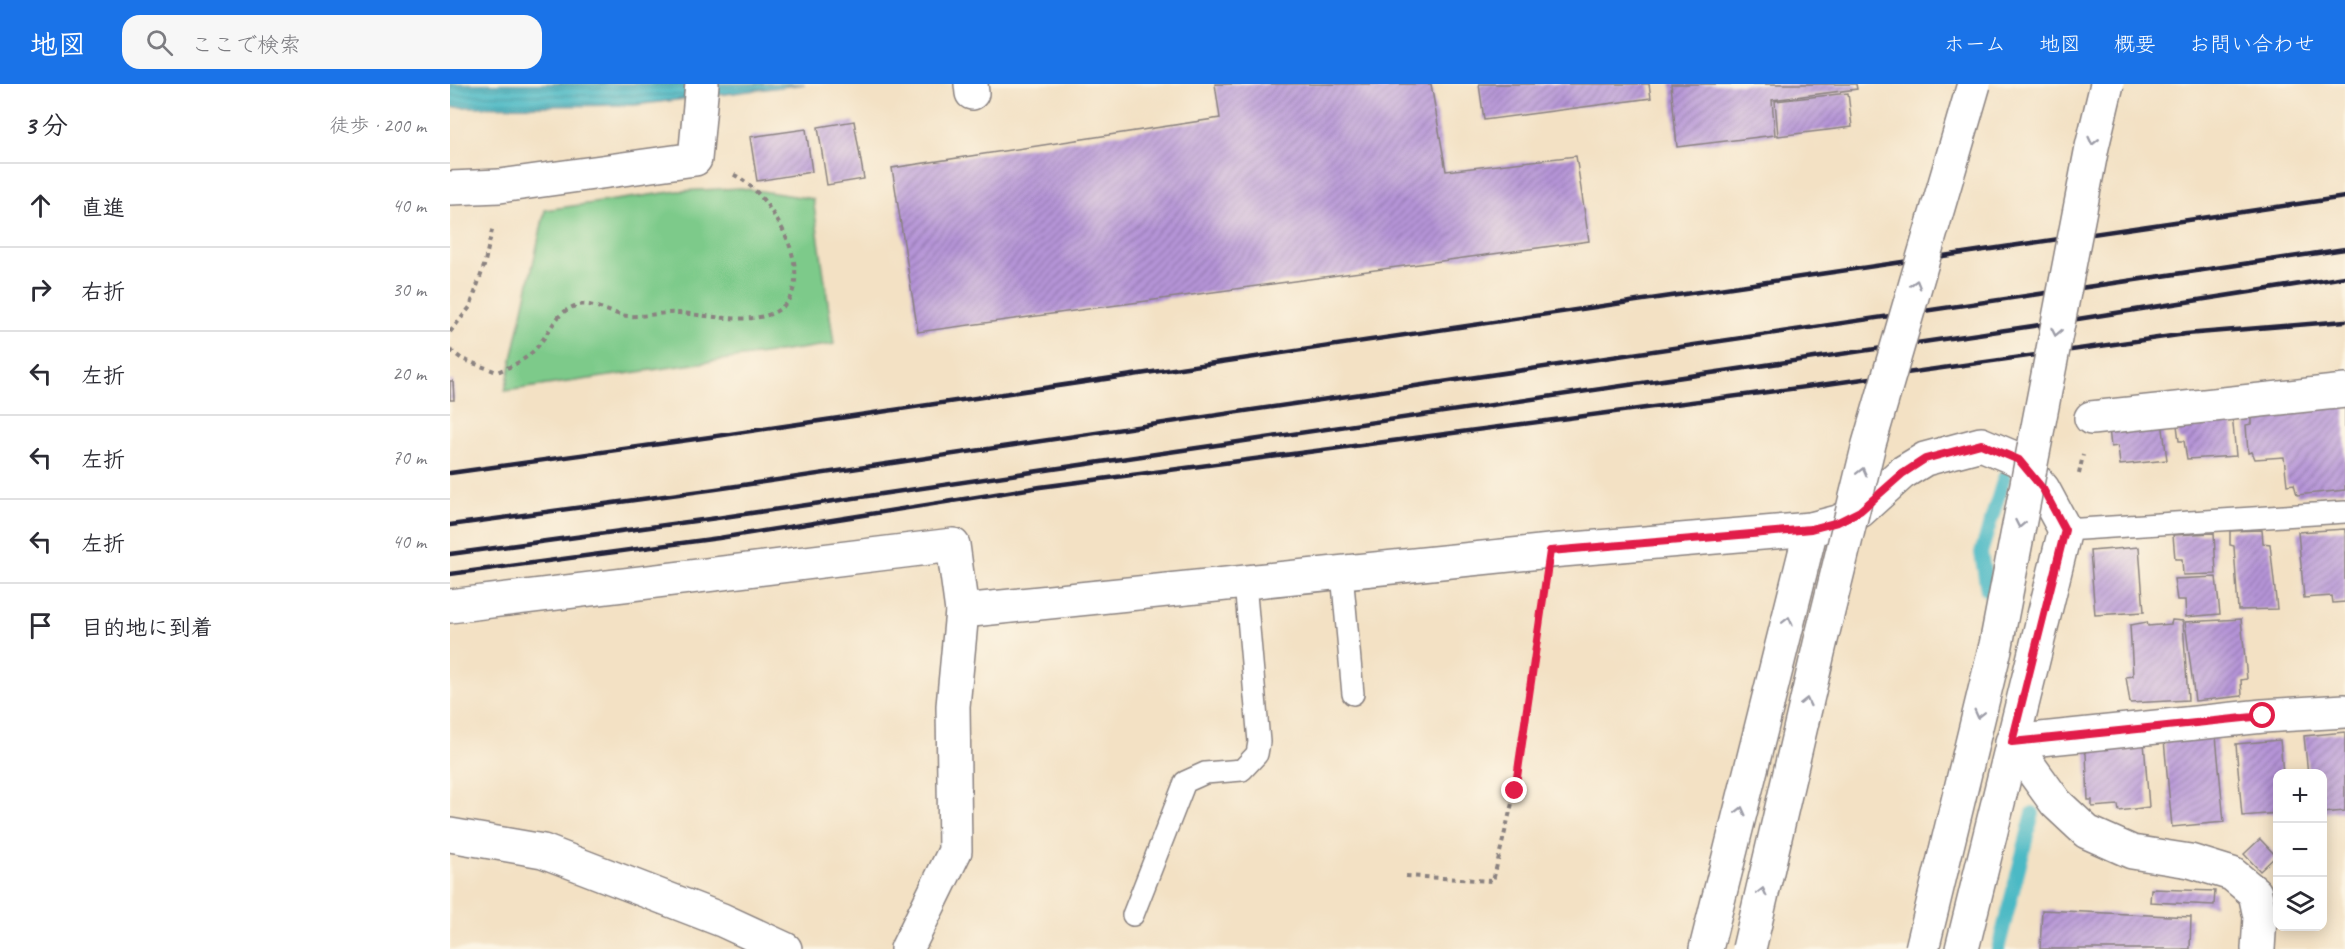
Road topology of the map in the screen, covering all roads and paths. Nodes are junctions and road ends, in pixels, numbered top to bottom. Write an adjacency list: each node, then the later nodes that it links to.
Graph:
1 (702, 84): 4 (street)
2 (1974, 84): 28 (street, one-way to 2, bridge)
3 (2107, 84): 29 (street, one-way to 29, bridge)
4 (695, 159): 5 (street); 8 (path)
5 (500, 186): 6 (street); 7 (path)
6 (450, 188)
7 (450, 332)
8 (450, 350)
9 (2345, 391): 10 (street)
10 (2091, 418)
11 (2345, 512): 13 (lane)
12 (1811, 529): 13 (street); 14 (street); 27 (street, one-way to 12)
13 (2065, 530): 21 (street)
14 (1550, 551): 15 (street); 23 (path)
15 (1342, 573): 16 (street); 19 (lane)
16 (1245, 583): 18 (street); 24 (lane)
17 (450, 606): 18 (street)
18 (962, 611): 26 (street)
19 (1353, 694)
20 (2345, 711): 21 (street)
21 (2012, 742): 30 (street); 31 (street)
22 (450, 835): 25 (street)
23 (1406, 876)
24 (1132, 915)
25 (785, 949)
26 (907, 949)
27 (1707, 949)
28 (1749, 949)
29 (1922, 949)
30 (1962, 949)
31 (2258, 949)

